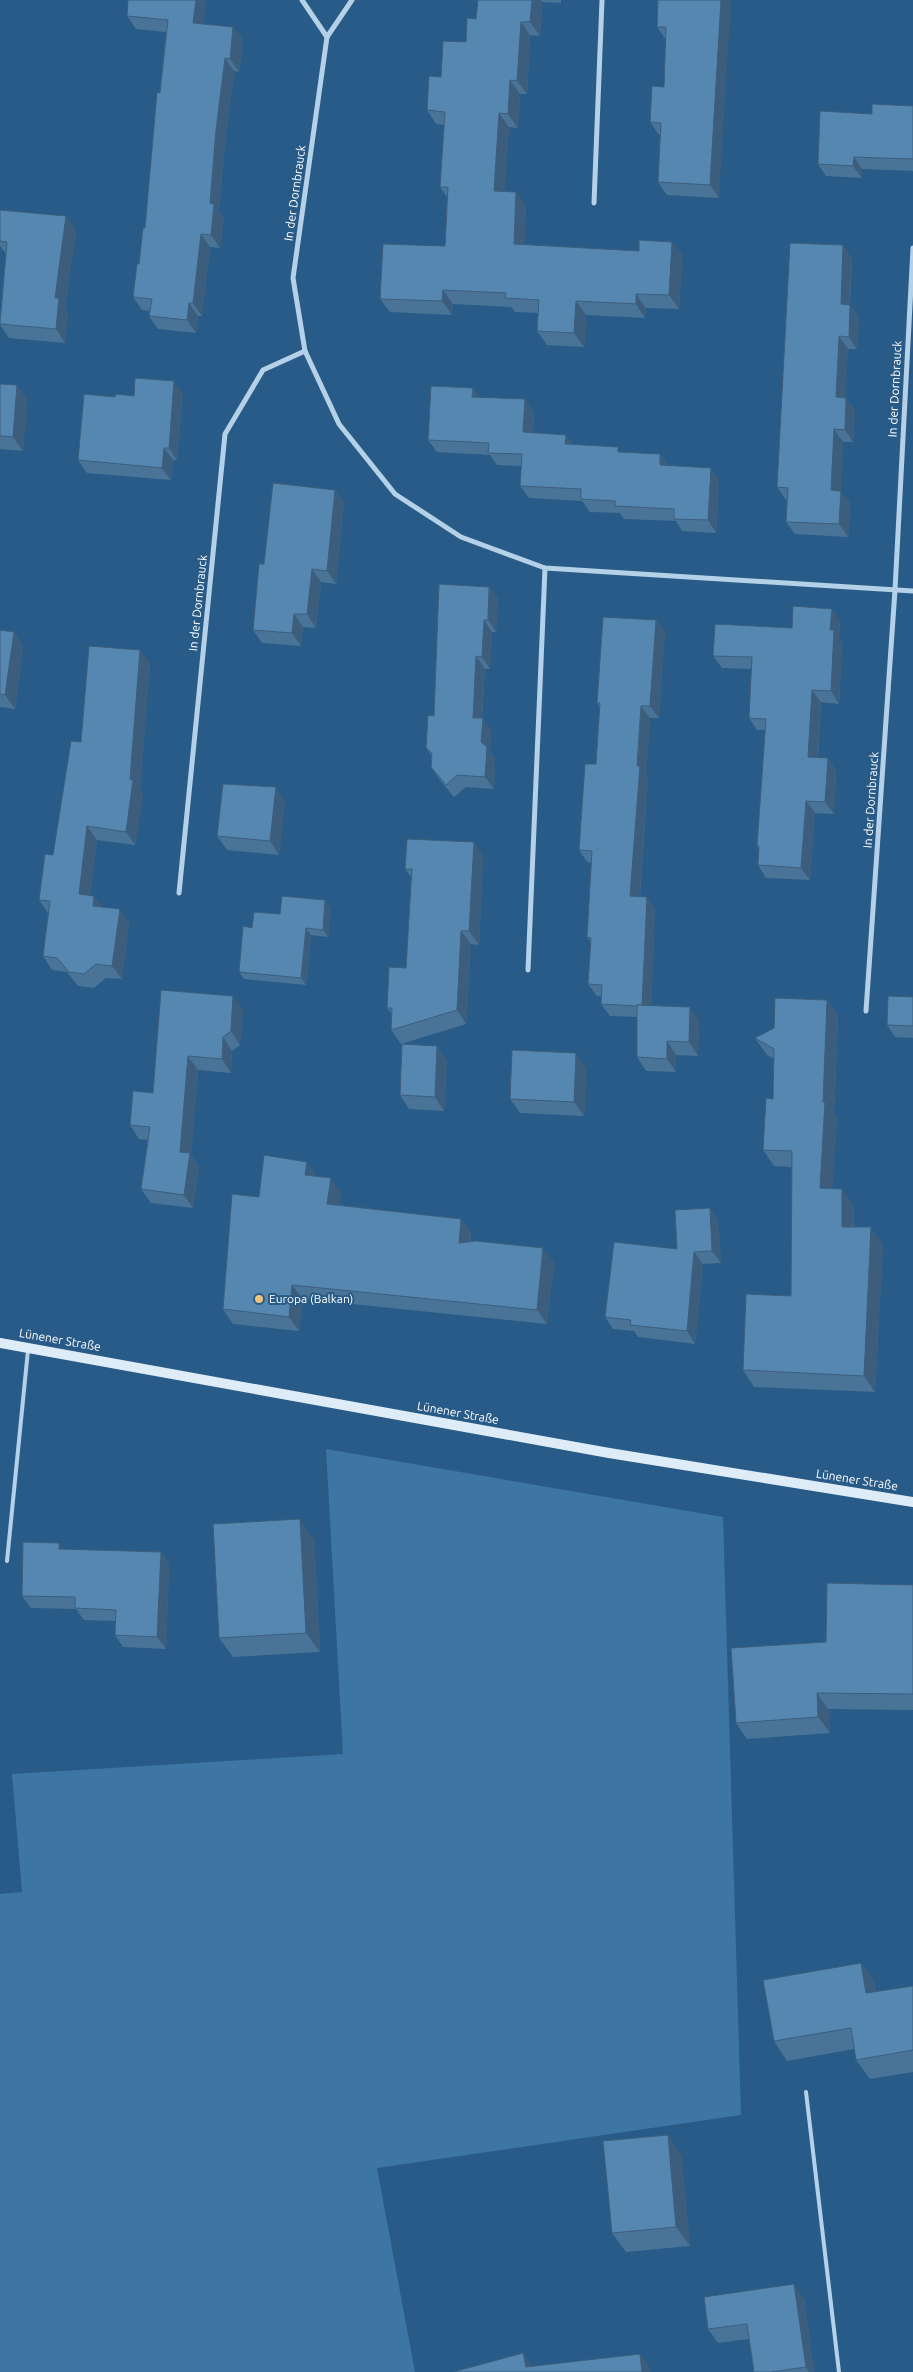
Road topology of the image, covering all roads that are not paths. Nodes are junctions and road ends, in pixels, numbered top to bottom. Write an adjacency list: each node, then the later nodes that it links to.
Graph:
1 (302, 0): 4 (street)
2 (352, 0): 4 (street, In der Dornbrauck)
3 (602, 0): 5 (street)
4 (327, 37): 7 (street, In der Dornbrauck)
5 (594, 203)
6 (912, 248): 9 (street, In der Dornbrauck)
7 (304, 351): 8 (street, In der Dornbrauck); 11 (street, In der Dornbrauck)
8 (545, 568): 9 (street, In der Dornbrauck); 12 (street)
9 (895, 590): 10 (street, In der Dornbrauck); 13 (street, In der Dornbrauck)
10 (913, 591)
11 (179, 893)
12 (528, 970)
13 (866, 1011)
14 (0, 1342): 15 (main road, Lünener Straße)
15 (28, 1347): 16 (main road, Lünener Straße); 17 (lane)
16 (913, 1502)
17 (7, 1561)
18 (806, 2092): 19 (lane)
19 (839, 2372)

